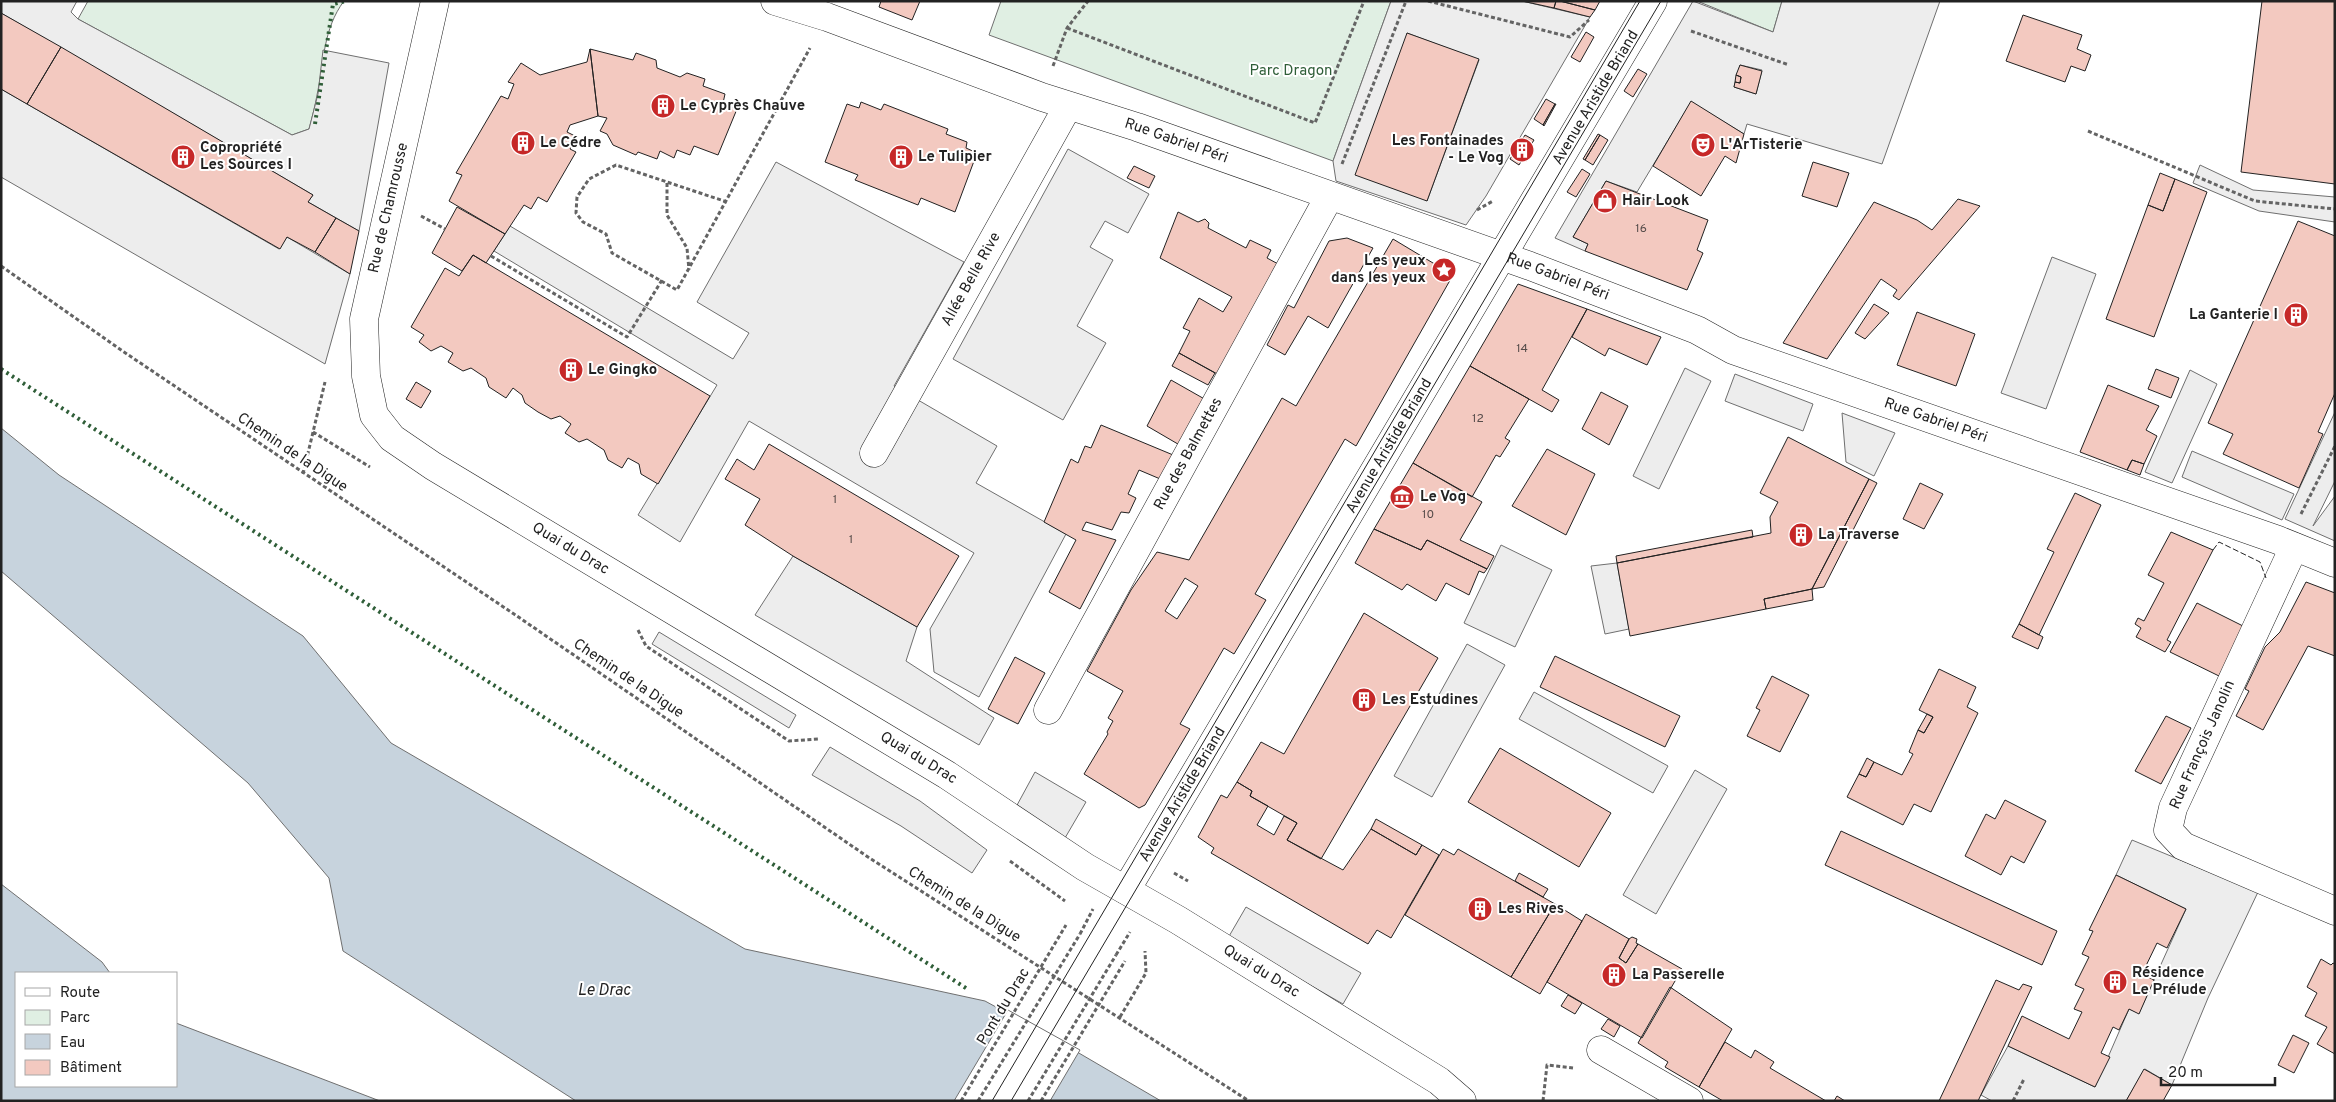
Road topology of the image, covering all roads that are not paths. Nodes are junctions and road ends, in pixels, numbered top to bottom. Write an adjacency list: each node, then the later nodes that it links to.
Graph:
1 (435, 1): 7 (street, Rue de Chamrousse)
2 (1653, 1): 6 (street, Avenue Aristide Briand)
3 (792, 4): 4 (street, Rue Gabriel Péri)
4 (1068, 106): 5 (street, Rue Gabriel Péri); 8 (street, Allée Belle Rive)
5 (1329, 197): 6 (street, Rue Gabriel Péri); 11 (street, Rue des Balmettes)
6 (1503, 257): 9 (street, Rue Gabriel Péri); 12 (street, Avenue Aristide Briand)
7 (374, 415): 12 (street, Quai du Drac)
8 (874, 453)
9 (2286, 543): 10 (street, Rue Gabriel Péri); 13 (street, Rue François Janolin)
10 (2335, 563)
11 (1048, 710)
12 (1126, 890): 15 (street, Quai du Drac)
13 (2335, 910)
14 (1600, 1050): 16 (street)
15 (1462, 1101)
16 (1689, 1101)

